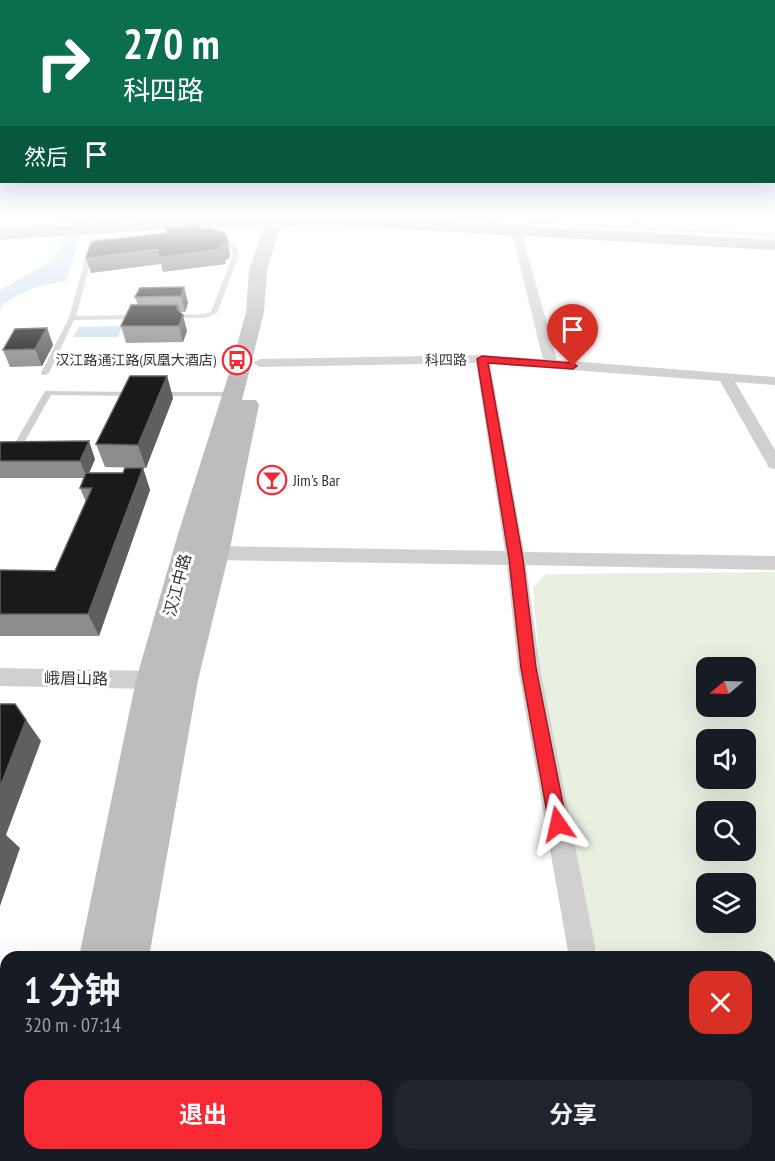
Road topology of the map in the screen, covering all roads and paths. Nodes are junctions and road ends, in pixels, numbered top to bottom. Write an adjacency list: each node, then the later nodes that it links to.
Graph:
1 (84, 272): 8 (lane)
2 (229, 272): 7 (lane)
3 (258, 272): 16 (main road, 汉江中路)
4 (274, 272): 10 (main road, 汉江中路)
5 (533, 272): 11 (street)
6 (150, 317): 8 (lane)
7 (161, 317)
8 (72, 318): 12 (lane)
9 (482, 359): 10 (street, 科四路); 11 (street, 科四路); 21 (street)
10 (260, 363): 20 (main road, 汉江中路)
11 (551, 365): 13 (street, 科四路)
12 (45, 373)
13 (725, 378): 14 (street, 科四路); 19 (street)
14 (775, 381)
15 (123, 394): 16 (lane); 17 (lane); 18 (lane)
16 (233, 394): 24 (main road, 汉江中路)
17 (119, 404)
18 (27, 450)
19 (775, 464)
20 (215, 554): 21 (street); 26 (main road, 汉江中路)
21 (516, 559): 22 (street); 27 (street)
22 (775, 562)
23 (0, 677): 24 (street, 峨眉山路)
24 (152, 680): 25 (main road, 汉江中路)
25 (101, 951)
26 (129, 951)
27 (583, 951)

